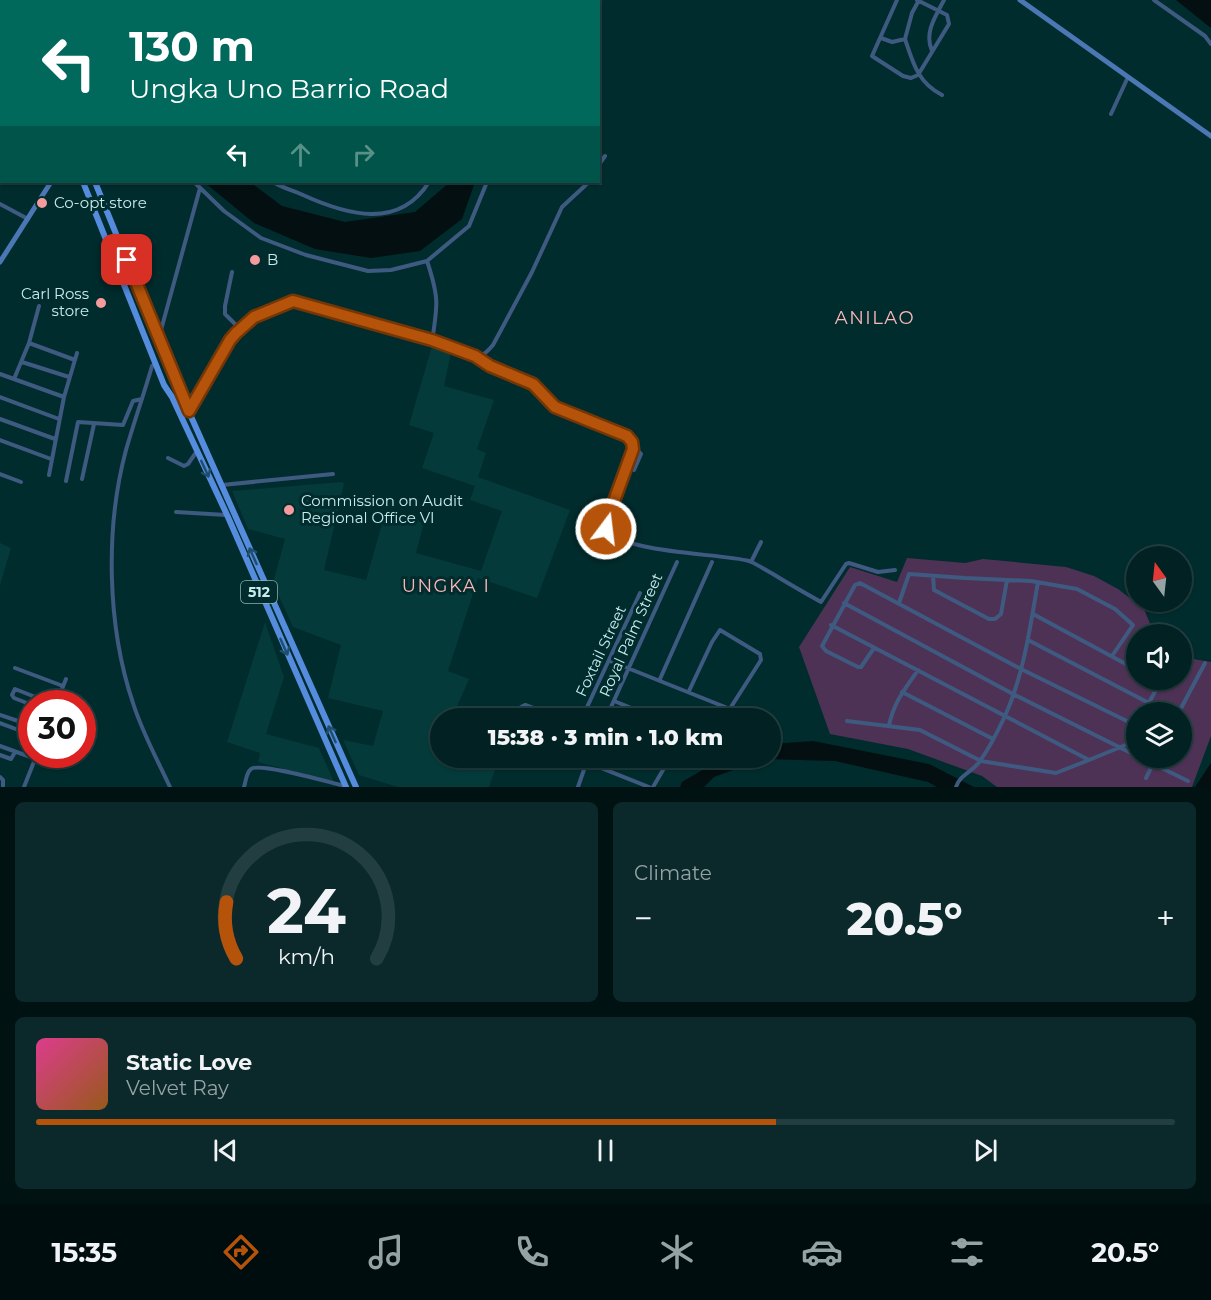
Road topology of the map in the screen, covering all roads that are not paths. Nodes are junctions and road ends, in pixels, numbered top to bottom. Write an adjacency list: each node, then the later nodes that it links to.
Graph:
1 (897, 0): 7 (street)
2 (918, 0): 6 (street); 8 (street)
3 (944, 0): 6 (street)
4 (1020, 0): 12 (main road)
5 (1154, 0): 9 (street)
6 (939, 10): 10 (street); 10 (street)
7 (881, 38): 8 (street); 11 (street)
8 (905, 39): 11 (street)
9 (1211, 44)
10 (932, 51): 11 (street)
11 (918, 75): 13 (street)
12 (1128, 77): 14 (street); 15 (main road)
13 (942, 95)
14 (1111, 114)
15 (1211, 136)
16 (605, 156): 17 (street)
17 (600, 163)
18 (50, 183): 28 (main road)
19 (83, 183): 30 (main road, 512)
20 (95, 183): 29 (main road, 512)
21 (196, 183): 26 (street)
22 (428, 183): 25 (street)
23 (487, 183): 32 (street)
24 (587, 183): 40 (street)
25 (282, 184)
26 (200, 188): 32 (street); 36 (street)
27 (0, 204): 28 (street)
28 (28, 219): 31 (main road)
29 (120, 242): 30 (main road); 36 (main road, 512)
30 (108, 245): 43 (main road, 512)
31 (1, 258)
32 (427, 261): 37 (street)
33 (232, 272): 35 (street)
34 (39, 306): 38 (street)
35 (240, 329): 37 (street); 50 (street)
36 (157, 333): 50 (main road, 512)
37 (432, 340): 40 (street)
38 (29, 343): 41 (street); 42 (street)
39 (77, 353): 41 (street)
40 (475, 356): 57 (street)
41 (75, 360): 45 (street)
42 (21, 362): 45 (street); 46 (street)
43 (156, 364): 49 (street); 51 (main road, 512)
44 (0, 374): 46 (street)
45 (69, 378): 48 (street)
46 (14, 379): 48 (street)
47 (0, 397): 53 (street)
48 (64, 397): 53 (street)
49 (142, 399): 54 (street); 142 (street)
50 (189, 411): 51 (main road); 68 (main road, 512)
51 (180, 416): 58 (main road, 512)
52 (0, 419): 55 (street)
53 (59, 419): 55 (street)
54 (94, 424): 65 (street); 66 (street)
55 (55, 439): 60 (street)
56 (0, 440): 60 (street)
57 (633, 446): 61 (street); 74 (street)
58 (197, 451): 59 (street); 70 (main road, 512, one-way to 70)
59 (168, 458)
60 (51, 459): 64 (street)
61 (634, 470)
62 (0, 474): 67 (street)
63 (333, 474): 68 (street)
64 (49, 475)
65 (82, 479)
66 (66, 481)
67 (21, 482)
68 (221, 485): 70 (main road, 512)
69 (176, 512): 70 (street)
70 (229, 516): 129 (main road, 512, one-way to 70); 130 (main road, 512, one-way to 130)
71 (761, 542): 74 (street)
72 (677, 562): 91 (street, Royal Palm Street)
73 (712, 562): 95 (street)
74 (751, 562): 75 (street)
75 (895, 570)
76 (933, 576): 77 (street); 77 (street); 81 (street)
77 (1007, 580): 78 (street)
78 (1038, 582): 82 (street); 86 (street)
79 (640, 593): 87 (street, Foxtail Street)
80 (844, 603): 81 (street); 83 (street); 101 (street)
81 (898, 603): 92 (street)
82 (1033, 614): 84 (street); 86 (street)
83 (831, 625): 85 (street); 85 (street)
84 (1028, 640): 92 (street); 104 (street)
85 (874, 648): 93 (street)
86 (1112, 656): 89 (street)
87 (610, 661): 91 (street); 106 (street, Foxtail Street)
88 (1205, 663): 105 (street)
89 (1126, 664)
90 (15, 668): 96 (street)
91 (630, 668): 95 (street); 103 (street, Royal Palm Street)
92 (1021, 669): 101 (street); 115 (street)
93 (918, 670): 100 (street); 112 (street)
94 (66, 679): 96 (street)
95 (660, 679): 99 (street)
96 (63, 686): 98 (street)
97 (18, 690): 102 (street)
98 (61, 690)
99 (689, 691): 109 (street); 110 (street)
100 (902, 692): 117 (street); 119 (street)
101 (1013, 694): 112 (street); 122 (street)
102 (18, 700)
103 (614, 700): 107 (street, Royal Palm Street); 108 (street)
104 (1147, 702)
105 (1184, 702)
106 (587, 708)
107 (610, 708)
108 (633, 708)
109 (728, 708)
110 (731, 708)
111 (0, 715): 113 (street)
112 (1005, 716): 119 (street); 127 (street)
113 (18, 721)
114 (847, 721): 117 (street)
115 (1126, 721)
116 (0, 723): 118 (street)
117 (889, 725): 128 (street)
118 (18, 730)
119 (993, 739): 128 (street)
120 (1126, 745): 122 (street)
121 (0, 746): 124 (street)
122 (1121, 748): 123 (street); 127 (street)
123 (1126, 750)
124 (15, 752): 125 (street); 126 (street)
125 (18, 753)
126 (0, 755)
127 (1089, 760): 128 (street)
128 (981, 761): 148 (street)
129 (345, 762): 130 (main road); 145 (main road, 512)
130 (336, 766): 144 (main road, 512)
131 (32, 768): 141 (street)
132 (584, 768): 146 (street)
133 (606, 768): 147 (street)
134 (662, 768): 147 (street)
135 (1151, 768): 138 (street)
136 (1163, 768): 139 (street)
137 (0, 777): 140 (street)
138 (1146, 778)
139 (1188, 781)
140 (2, 786)
141 (24, 787)
142 (170, 787)
143 (244, 787): 144 (street)
144 (346, 787)
145 (356, 787)
146 (578, 787)
147 (651, 787)
148 (956, 787)

